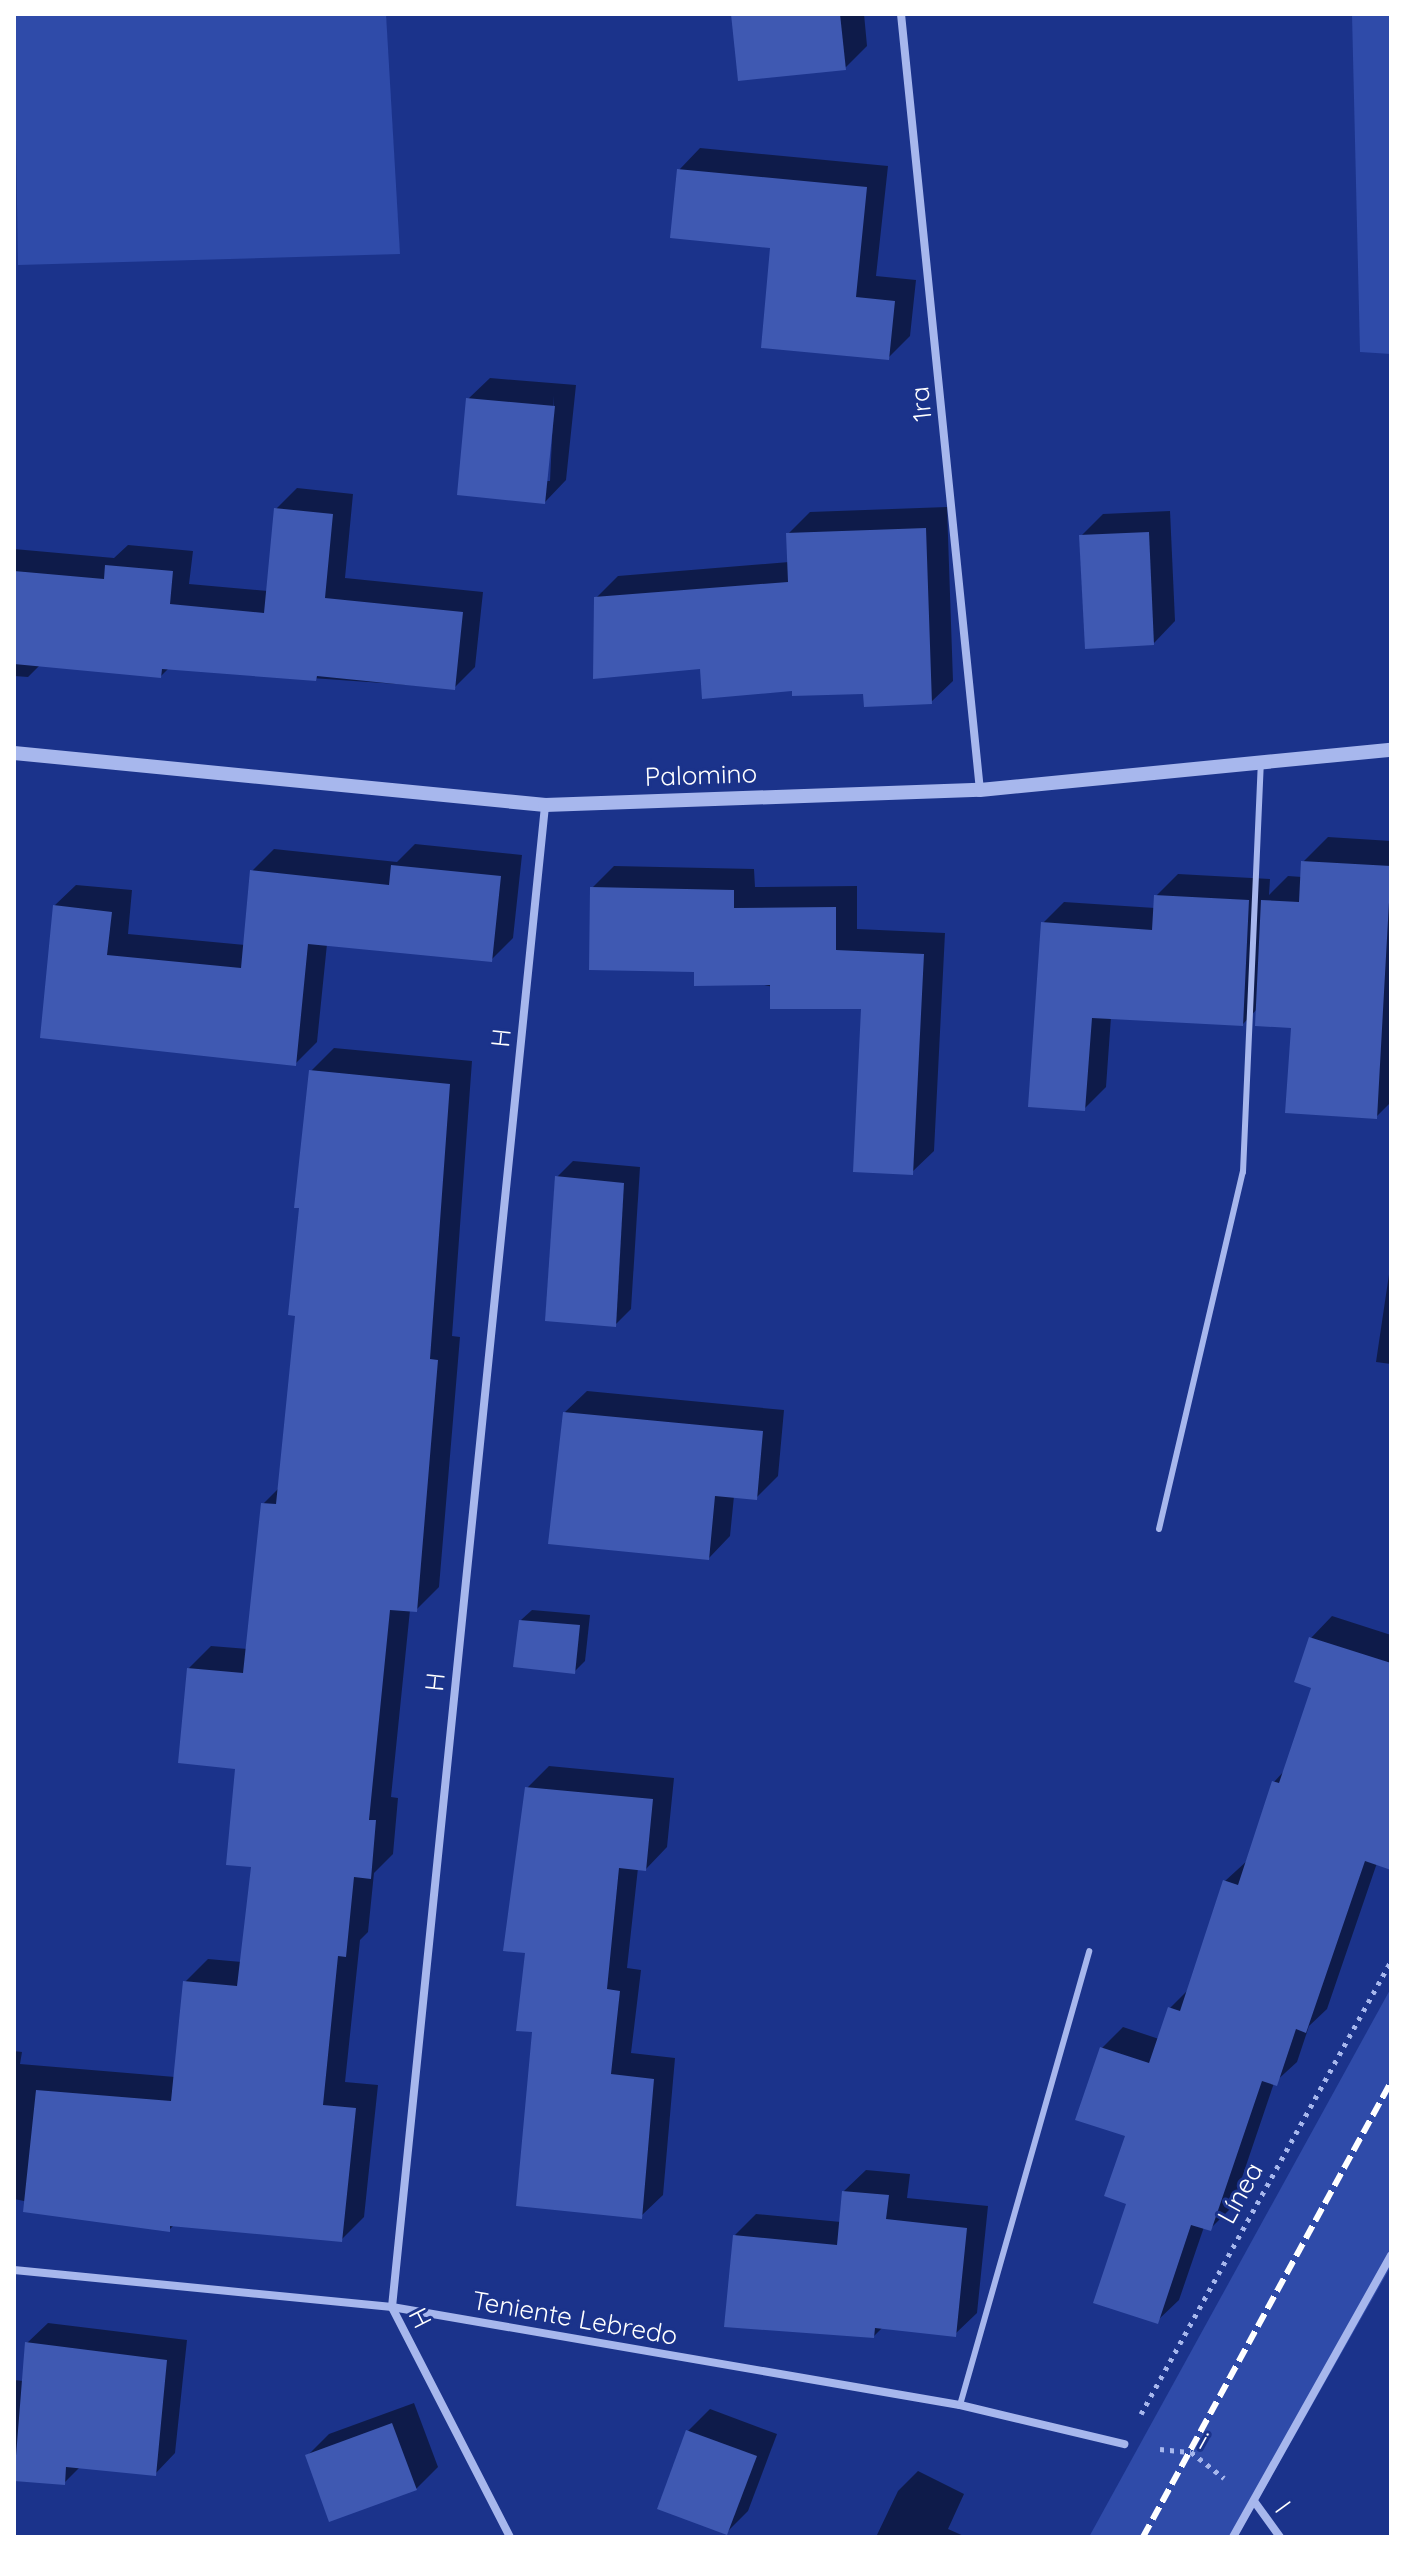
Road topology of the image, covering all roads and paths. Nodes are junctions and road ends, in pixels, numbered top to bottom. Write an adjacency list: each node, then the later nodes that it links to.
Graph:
1 (901, 14): 5 (street, 1ra)
2 (1391, 750): 4 (street, Palomino)
3 (14, 753): 6 (street, Palomino)
4 (1261, 763): 5 (street, Palomino); 7 (lane)
5 (980, 790): 6 (street, Palomino)
6 (545, 805): 12 (street, H)
7 (1159, 1529)
8 (1089, 1951): 13 (lane)
9 (1391, 1961): 14 (path, Línea)
10 (1391, 2255): 15 (street)
11 (14, 2270): 12 (street, Teniente Lebredo)
12 (392, 2307): 13 (street, Teniente Lebredo); 16 (street, H)
13 (960, 2405): 14 (street, Teniente Lebredo)
14 (1124, 2444): 15 (path, i)
15 (1254, 2501): 17 (street); 18 (street, I)
16 (510, 2537)
17 (1233, 2537)
18 (1280, 2537)

